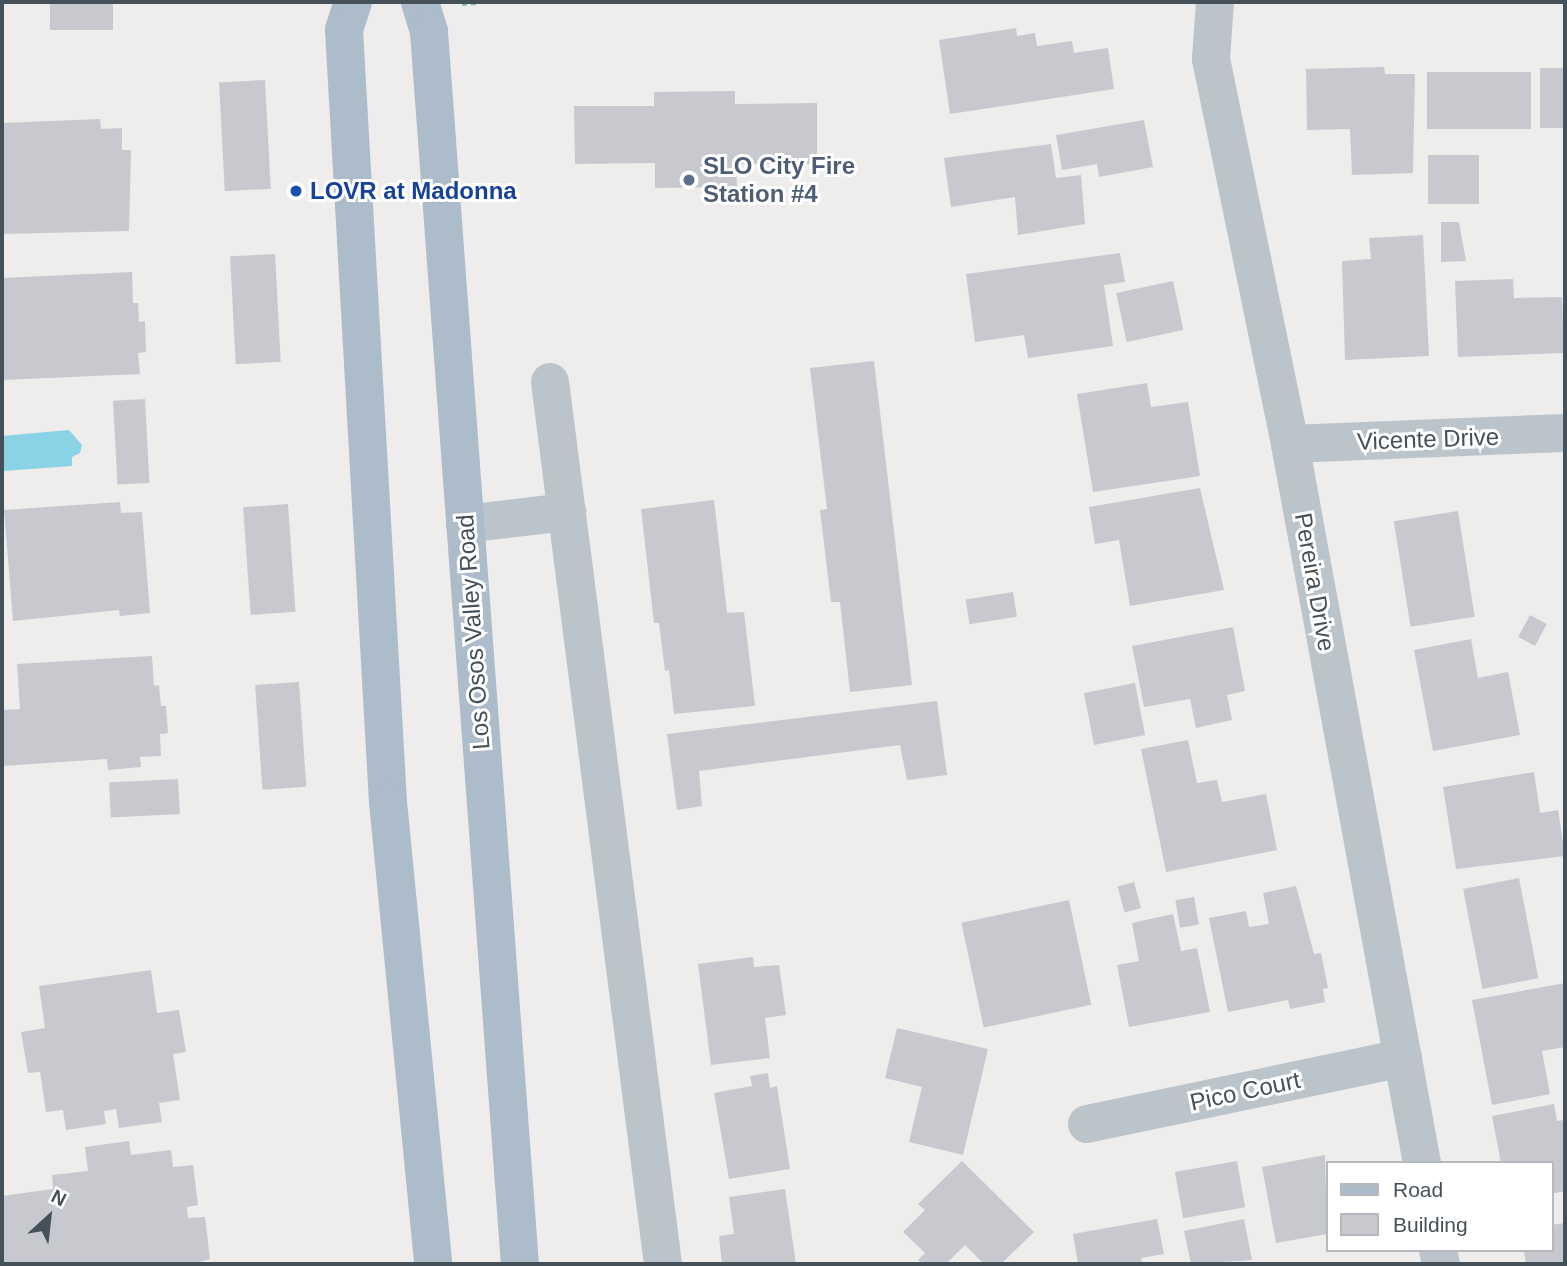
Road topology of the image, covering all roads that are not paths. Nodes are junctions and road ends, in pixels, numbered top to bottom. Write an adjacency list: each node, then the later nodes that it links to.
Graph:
1 (353, 2): 12 (main road)
2 (419, 2): 8 (main road, Los Osos Valley Road)
3 (1215, 2): 6 (street, Pereira Drive)
4 (550, 382): 7 (street)
5 (1565, 433): 6 (street, Vicente Drive)
6 (1290, 444): 9 (street, Pereira Drive)
7 (567, 512): 8 (street); 14 (street)
8 (465, 524): 13 (main road, Los Osos Valley Road)
9 (1403, 1058): 10 (street, Pico Court); 11 (street, Pereira Drive)
10 (1087, 1124)
11 (1422, 1161)
12 (433, 1264)
13 (520, 1264)
14 (663, 1264)

